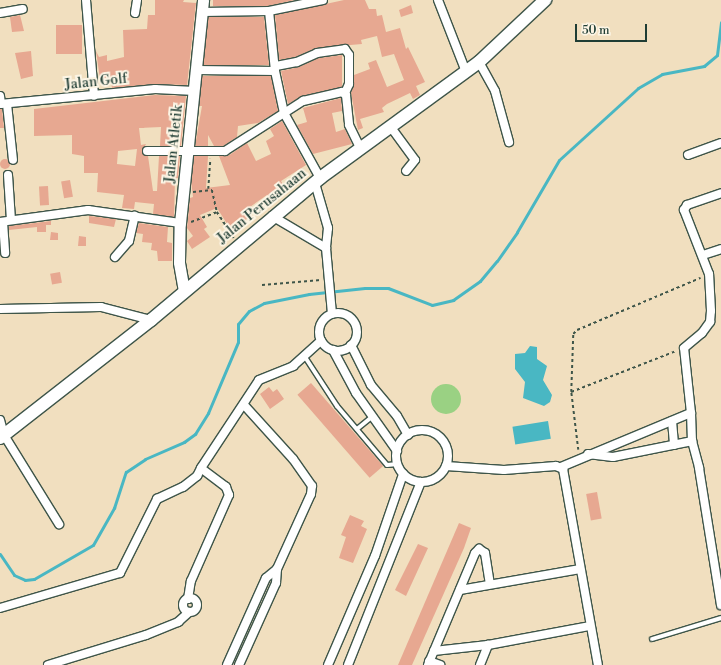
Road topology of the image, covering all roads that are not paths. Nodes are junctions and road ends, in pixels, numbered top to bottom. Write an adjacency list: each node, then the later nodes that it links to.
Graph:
1 (86, 0): 19 (street)
2 (137, 0): 12 (street)
3 (203, 0): 10 (street, Jalan Atletik)
4 (323, 0): 7 (street)
5 (438, 0): 16 (street)
6 (545, 0): 13 (main road, Jalan Perusahaan)
7 (292, 3): 9 (street)
8 (23, 9): 11 (street)
9 (269, 11): 10 (street); 14 (street)
10 (202, 12): 15 (street, Jalan Atletik)
11 (0, 13)
12 (135, 13)
13 (479, 62): 16 (main road, Jalan Perusahaan); 23 (street)
14 (276, 68): 15 (street); 18 (street); 21 (street)
15 (197, 70): 17 (street, Jalan Atletik)
16 (466, 72): 22 (main road, Jalan Perusahaan)
17 (195, 91): 19 (street, Jalan Golf); 26 (street, Jalan Atletik)
18 (345, 93): 21 (street); 25 (street)
19 (94, 96): 20 (street, Jalan Golf)
20 (2, 102): 29 (street)
21 (284, 113): 26 (street); 32 (street)
22 (390, 126): 25 (main road, Jalan Perusahaan); 30 (street)
23 (509, 142)
24 (721, 143): 28 (street)
25 (360, 148): 32 (main road, Jalan Perusahaan)
26 (189, 150): 27 (street); 37 (street, Jalan Atletik)
27 (147, 151)
28 (688, 155)
29 (13, 160)
30 (406, 171)
31 (8, 174): 36 (street)
32 (317, 180): 35 (main road, Jalan Perusahaan); 38 (street)
33 (721, 193): 41 (street)
34 (135, 216): 36 (street); 37 (street); 42 (street)
35 (272, 216): 38 (street); 43 (main road, Jalan Perusahaan)
36 (4, 221): 40 (street)
37 (180, 224): 43 (street, Jalan Atletik)
38 (326, 248): 45 (street)
39 (721, 249): 41 (street)
40 (5, 253)
41 (703, 255): 52 (street)
42 (115, 257)
43 (184, 291): 46 (main road, Jalan Perusahaan)
44 (0, 309): 46 (street)
45 (332, 314): 47 (street); 48 (street)
46 (151, 320): 58 (main road, Jalan Perusahaan)
47 (321, 341): 49 (street); 50 (street)
48 (351, 345): 49 (street); 57 (street)
49 (333, 350): 53 (street)
50 (305, 358): 51 (street); 56 (lane)
51 (244, 405): 66 (street); 70 (street)
52 (691, 414): 55 (street); 59 (street)
53 (372, 416): 56 (lane); 61 (street)
54 (0, 420): 58 (street)
55 (672, 421): 60 (street); 62 (street)
56 (357, 430): 63 (lane)
57 (408, 435): 61 (street); 64 (street)
58 (2, 436): 69 (street)
59 (692, 441): 60 (street); 74 (street)
60 (674, 444): 62 (street)
61 (397, 451): 63 (street)
62 (588, 454): 65 (street)
63 (398, 464): 67 (street)
64 (446, 466): 65 (street); 68 (street)
65 (560, 467): 71 (street)
66 (202, 468): 75 (street); 82 (street)
67 (403, 474): 68 (street); 85 (street)
68 (421, 482): 86 (street)
69 (59, 524)
70 (277, 569): 83 (street); 84 (street)
71 (580, 569): 72 (street); 77 (street)
72 (490, 584): 73 (street); 73 (street)
73 (460, 590): 80 (street)
74 (721, 605)
75 (0, 608)
76 (721, 618): 78 (lane)
77 (590, 626): 79 (street); 89 (street)
78 (652, 639)
79 (488, 645): 80 (street); 88 (street)
80 (434, 651): 81 (street)
81 (428, 663): 87 (street)
82 (48, 665)
83 (227, 665)
84 (239, 665)
85 (328, 665)
86 (348, 665)
87 (440, 665)
88 (480, 665)
89 (598, 665)

